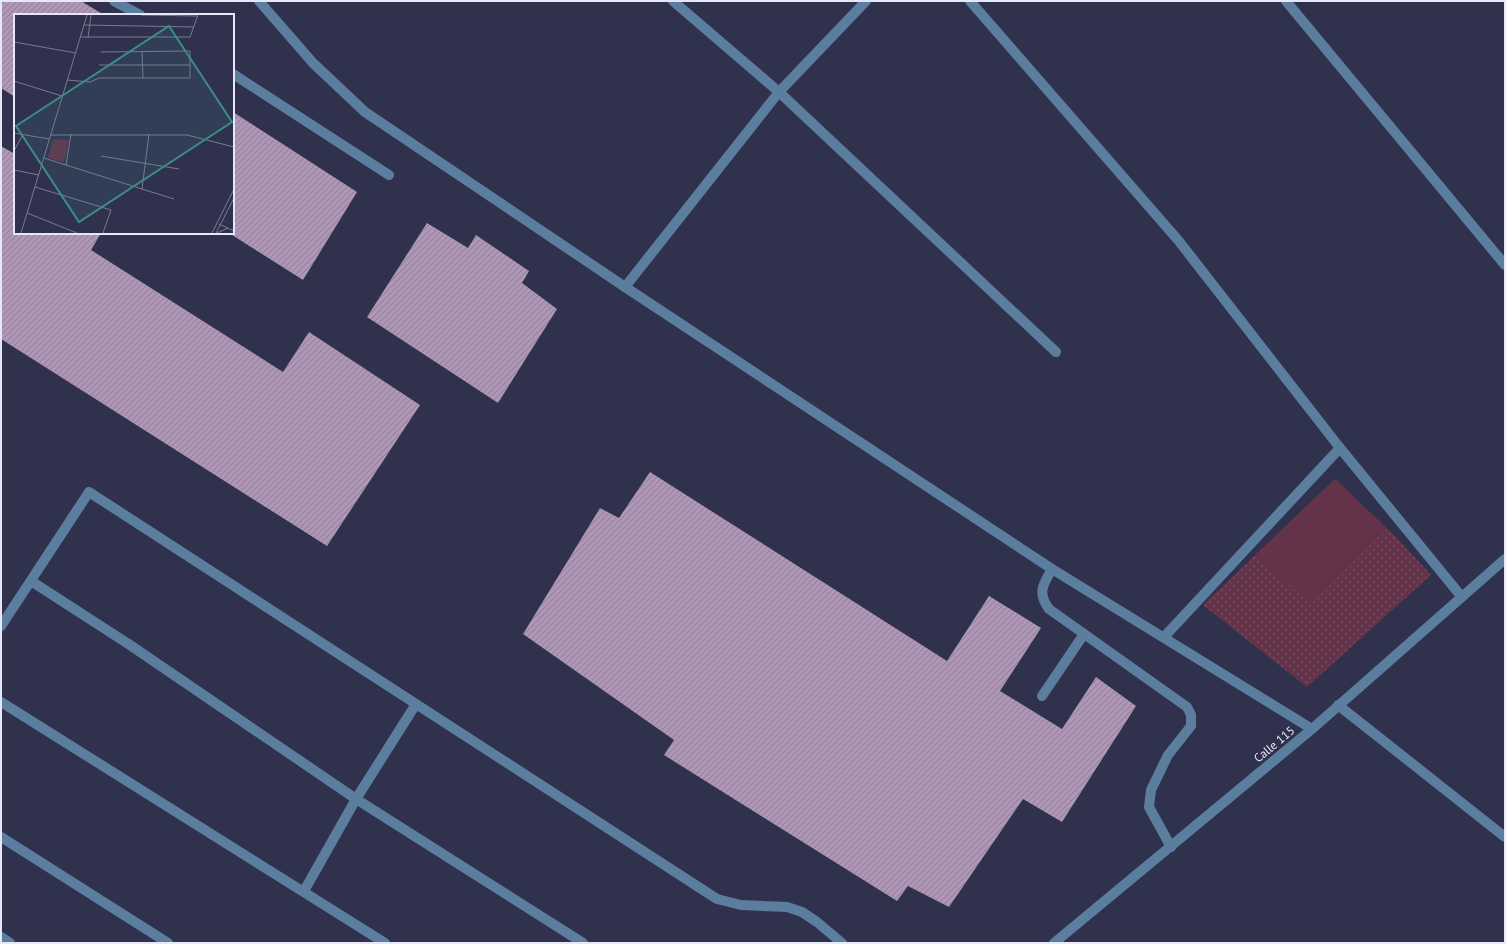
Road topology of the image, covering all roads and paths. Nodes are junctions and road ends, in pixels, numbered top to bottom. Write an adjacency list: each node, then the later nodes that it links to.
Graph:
1 (114, 1): 7 (street)
2 (259, 1): 12 (street)
3 (673, 1): 9 (street)
4 (866, 1): 9 (street)
5 (970, 1): 14 (street)
6 (1286, 1): 11 (street)
7 (138, 14)
8 (234, 75): 10 (street)
9 (779, 92): 12 (street); 13 (street)
10 (389, 175)
11 (1505, 265)
12 (625, 287): 16 (street)
13 (1056, 352)
14 (1340, 448): 18 (street); 21 (street)
15 (1505, 559): 18 (street, Calle 115)
16 (1052, 568): 20 (street); 21 (street)
17 (31, 581): 19 (street); 24 (street); 27 (street)
18 (1461, 596): 25 (street, Calle 115)
19 (1, 626)
20 (1084, 634): 22 (street); 30 (street)
21 (1164, 637): 26 (street)
22 (1042, 696)
23 (1, 702): 31 (street)
24 (416, 704): 27 (street); 37 (street)
25 (1338, 705): 26 (street, Calle 115); 29 (street)
26 (1312, 729): 30 (street, Calle 115)
27 (356, 799): 31 (street); 36 (street)
28 (1, 837): 34 (street)
29 (1505, 837)
30 (1171, 847): 38 (street, Calle 115)
31 (304, 891): 35 (street)
32 (1, 937): 33 (street)
33 (10, 943)
34 (168, 943)
35 (385, 943)
36 (583, 943)
37 (842, 943)
38 (1054, 943)

